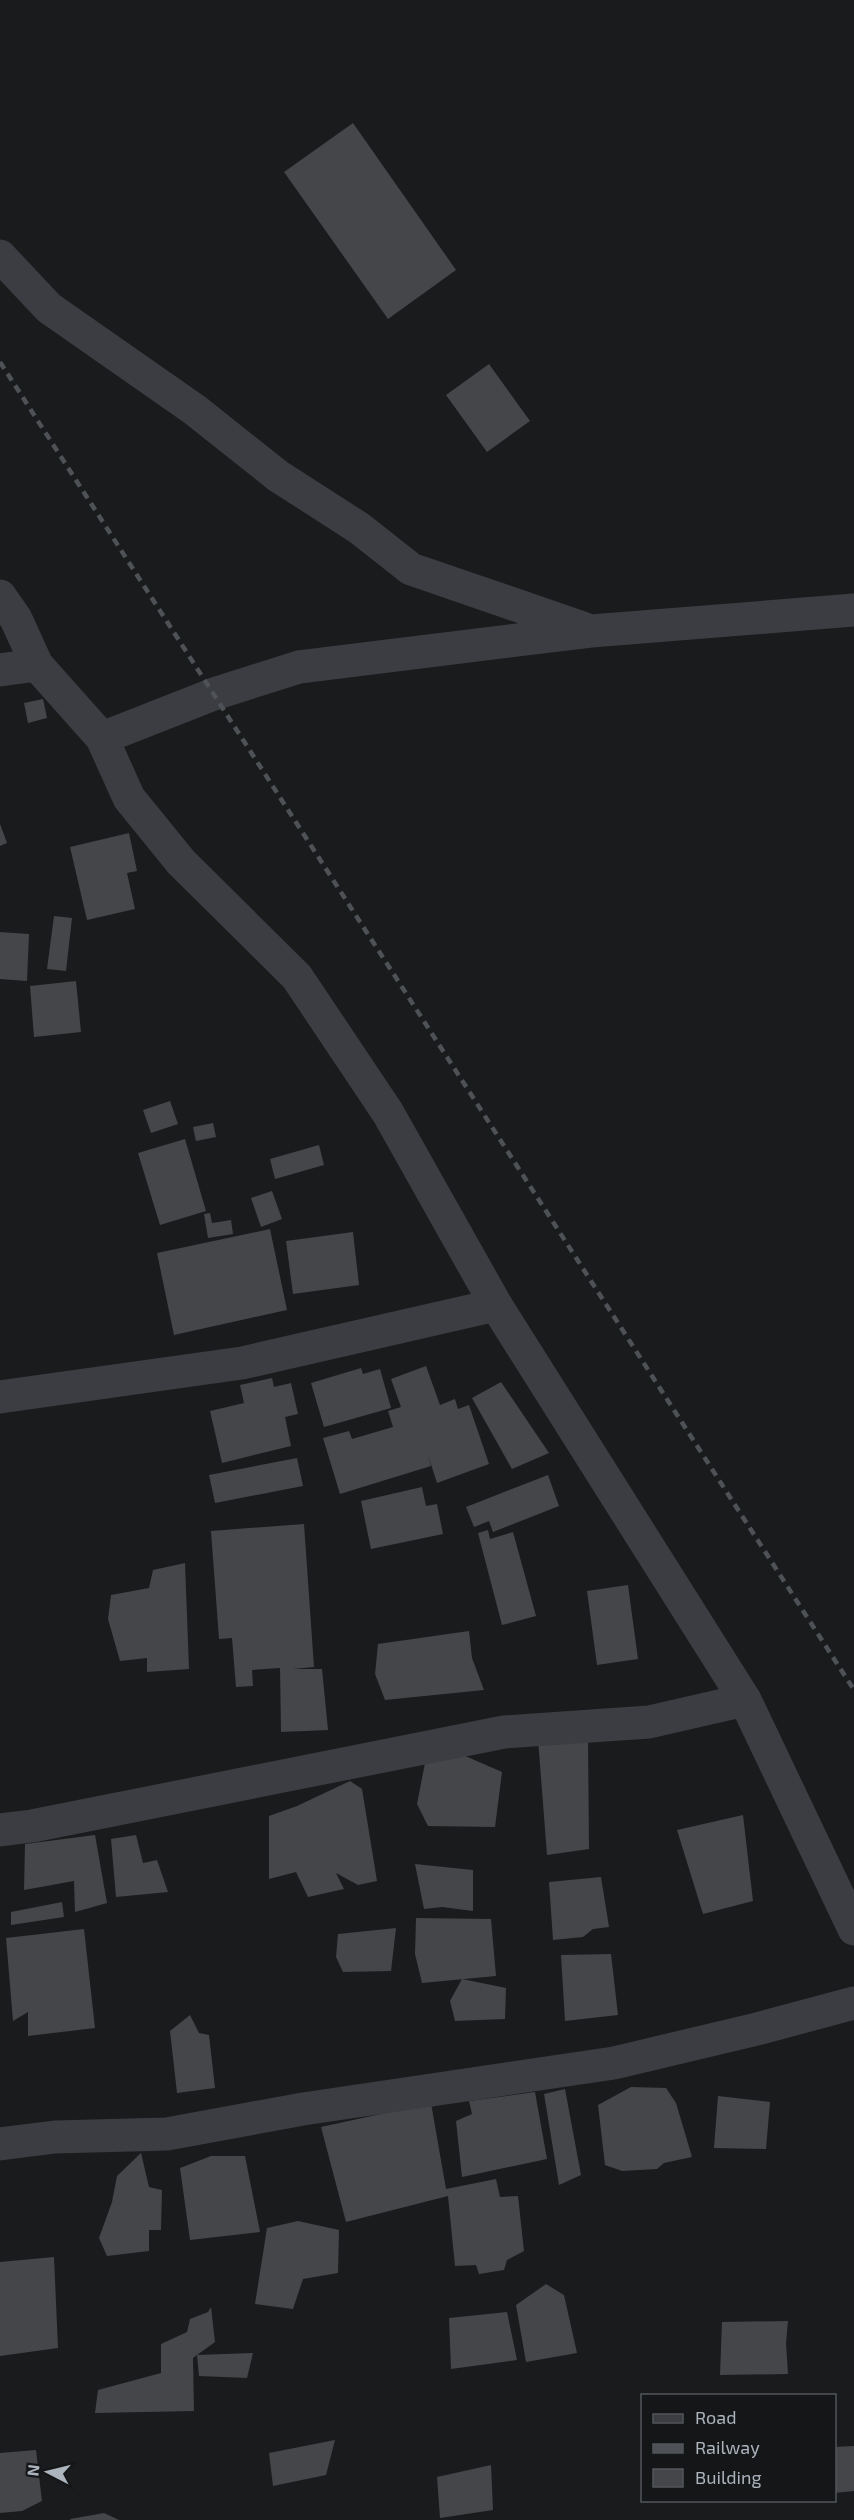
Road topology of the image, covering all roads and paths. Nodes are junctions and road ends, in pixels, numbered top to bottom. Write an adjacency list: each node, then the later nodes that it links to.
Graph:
1 (0, 256): 4 (street)
2 (0, 596): 5 (street)
3 (854, 610): 4 (street)
4 (591, 631): 7 (street)
5 (37, 664): 6 (street); 7 (street)
6 (0, 670)
7 (102, 738): 8 (street)
8 (496, 1305): 9 (street); 10 (street)
9 (0, 1397)
10 (745, 1700): 11 (street); 12 (street)
11 (0, 1830)
12 (854, 1929)
13 (854, 2003): 14 (street)
14 (0, 2144)

